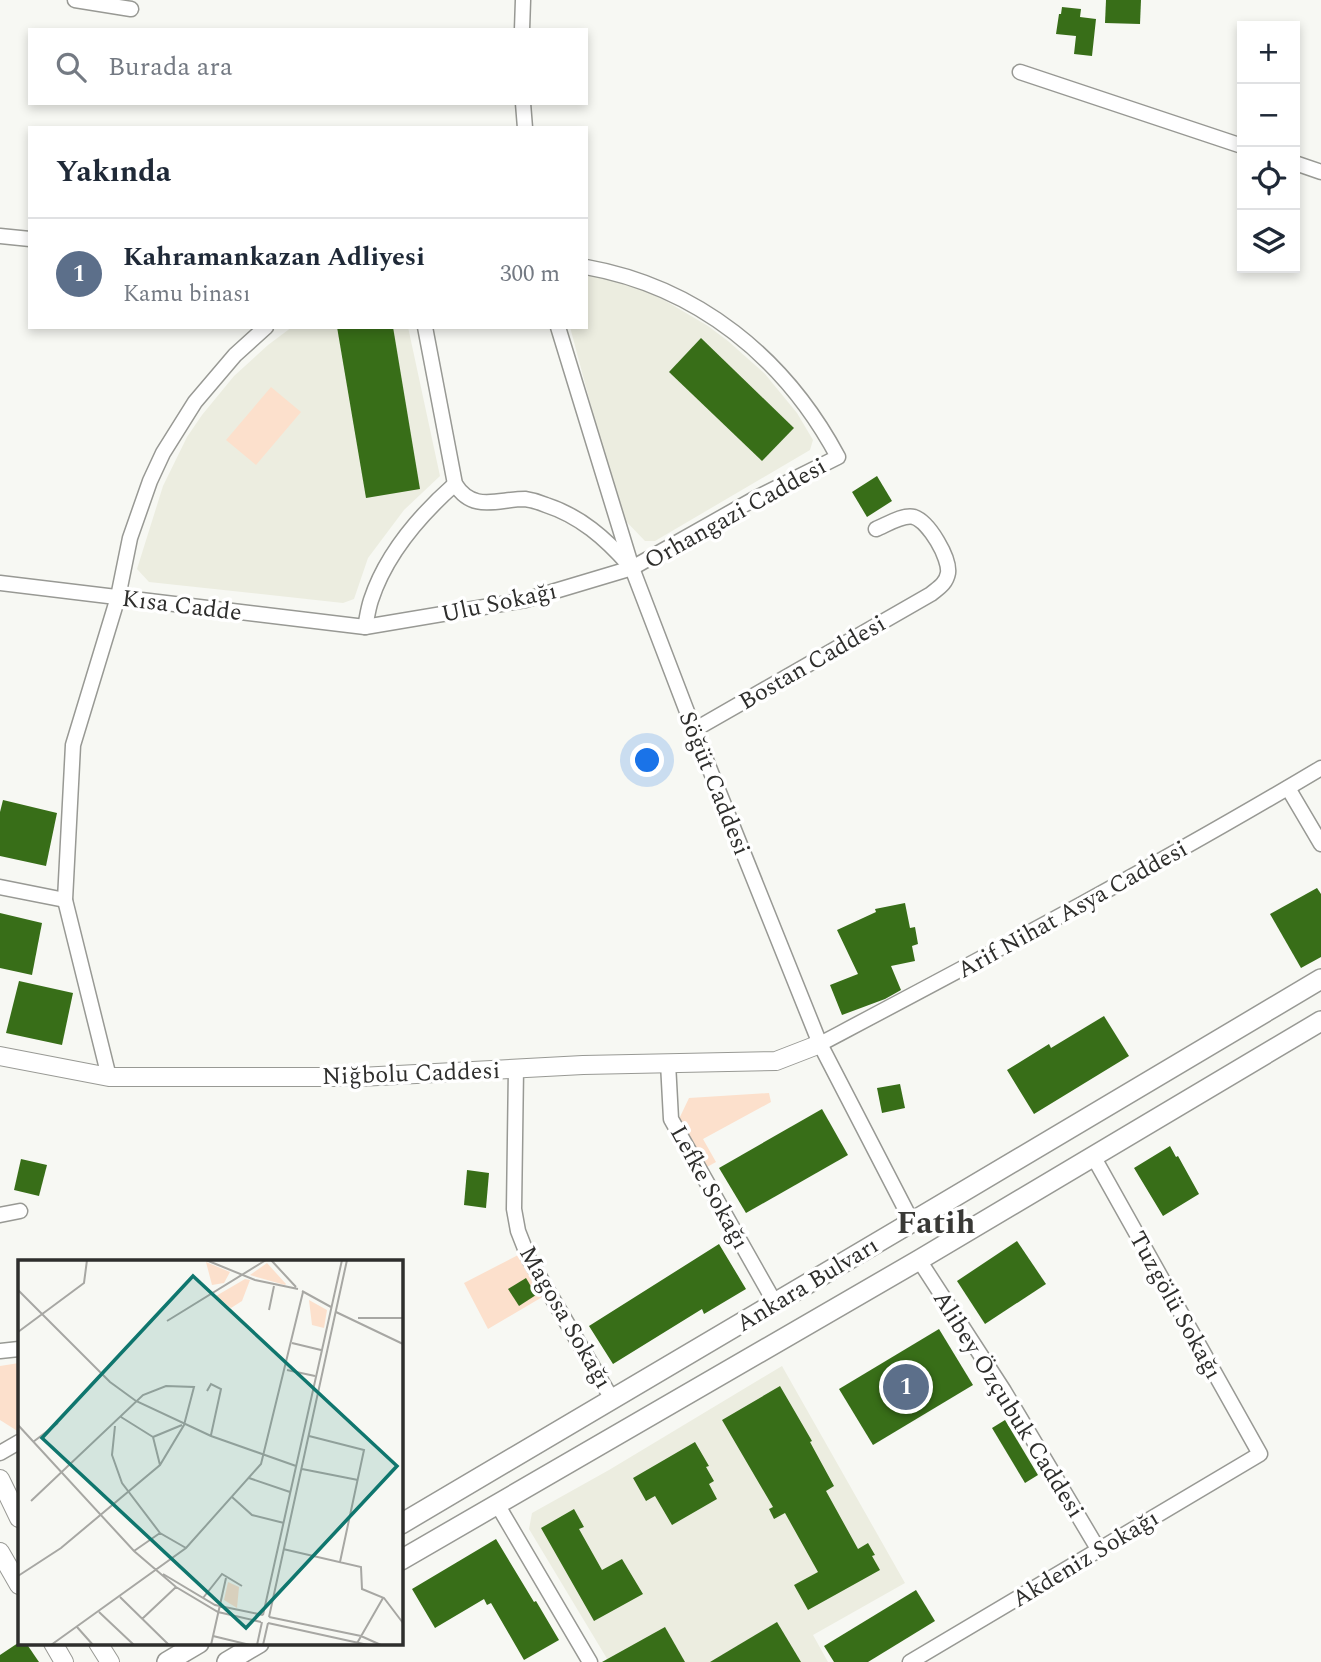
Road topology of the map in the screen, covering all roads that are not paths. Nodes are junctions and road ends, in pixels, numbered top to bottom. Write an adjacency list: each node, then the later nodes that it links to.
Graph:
1 (75, 0): 3 (street)
2 (523, 0): 4 (street)
3 (131, 9)
4 (523, 28)
5 (1020, 72): 8 (street)
6 (523, 105): 7 (street)
7 (525, 126)
8 (1237, 144)
9 (1300, 165): 10 (street)
10 (1321, 172)
11 (0, 236): 12 (street)
12 (28, 239)
13 (588, 267): 19 (street, Orhangazi Caddesi)
14 (264, 329): 21 (street)
15 (425, 329): 17 (street)
16 (559, 329): 19 (street, Söğüt Caddesi)
17 (455, 484): 19 (street); 22 (street)
18 (876, 529): 23 (street, Bostan Caddesi)
19 (632, 568): 22 (street, Ulu Sokağı); 23 (street, Söğüt Caddesi)
20 (0, 583): 21 (street, Kısa Cadde)
21 (118, 597): 22 (street, Kısa Cadde); 28 (street)
22 (365, 627)
23 (694, 730): 31 (street, Söğüt Caddesi)
24 (1321, 768): 25 (street, Arif Nihat Asya Caddesi)
25 (1288, 788): 26 (street); 31 (street, Arif Nihat Asya Caddesi)
26 (1321, 844)
27 (0, 887): 28 (street)
28 (65, 900): 35 (street)
29 (1321, 979): 39 (main road, Ankara Bulvarı)
30 (1321, 1021): 36 (main road, Ankara Bulvarı)
31 (820, 1044): 33 (street, Niğbolu Caddesi); 39 (street, Söğüt Caddesi)
32 (0, 1056): 35 (street, Niğbolu Caddesi)
33 (668, 1063): 34 (street, Niğbolu Caddesi); 41 (street, Lefke Sokağı)
34 (516, 1068): 35 (street, Niğbolu Caddesi); 44 (street, Magosa Sokağı)
35 (109, 1077)
36 (1093, 1156): 40 (main road, Ankara Bulvarı); 47 (street, Tuzgölü Sokağı)
37 (20, 1211): 38 (street)
38 (0, 1215)
39 (912, 1223): 41 (main road, Ankara Bulvarı)
40 (919, 1260): 49 (main road, Ankara Bulvarı); 52 (street, Alibey Özçubuk Caddesi)
41 (775, 1303): 44 (main road, Ankara Bulvarı)
42 (18, 1349): 43 (street)
43 (0, 1351)
44 (612, 1399): 51 (main road, Ankara Bulvarı)
45 (18, 1443): 46 (street)
46 (0, 1453)
47 (1259, 1454): 52 (street, Akdeniz Sokağı)
48 (0, 1479): 50 (street)
49 (497, 1504): 54 (main road, Ankara Bulvarı); 64 (street)
50 (18, 1516)
51 (402, 1523)
52 (1098, 1549): 65 (street, Akdeniz Sokağı)
53 (0, 1552): 55 (street)
54 (402, 1559)
55 (18, 1583)
56 (54, 1644): 60 (street)
57 (99, 1644): 61 (street)
58 (197, 1644): 62 (main road)
59 (257, 1644): 63 (main road)
60 (64, 1662)
61 (110, 1662)
62 (167, 1662)
63 (227, 1662)
64 (590, 1662)
65 (910, 1662)

